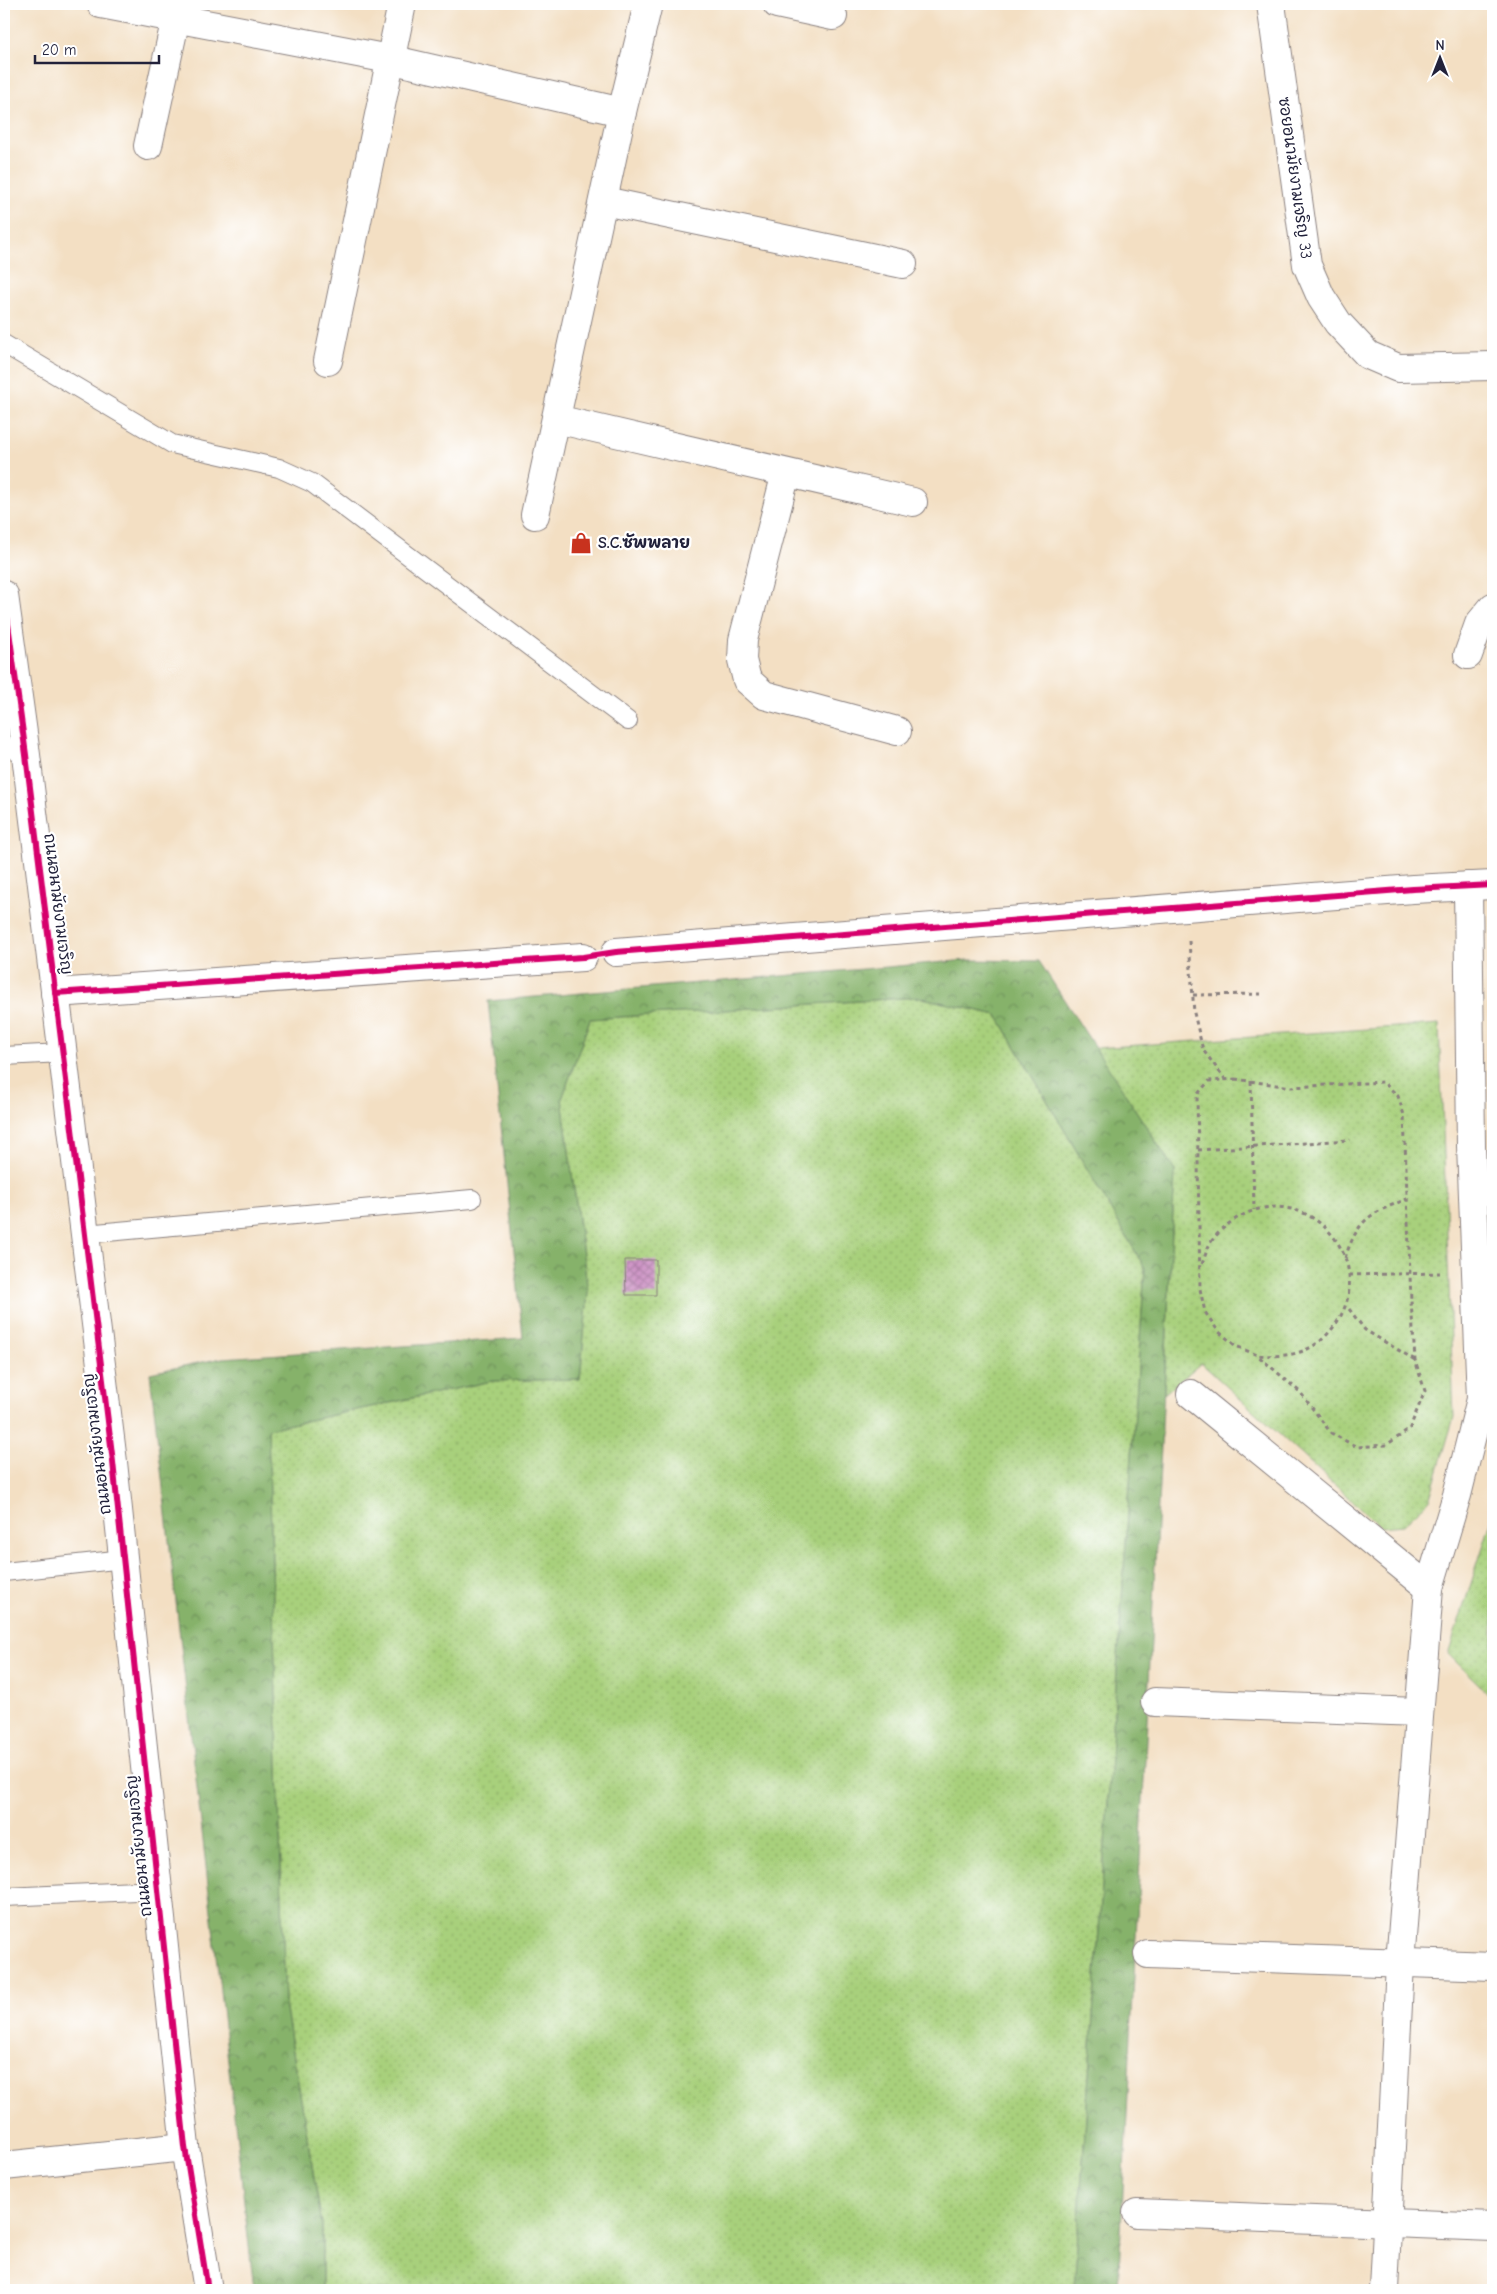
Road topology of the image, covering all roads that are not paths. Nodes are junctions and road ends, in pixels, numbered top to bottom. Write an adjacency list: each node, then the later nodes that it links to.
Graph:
1 (100, 4): 6 (street)
2 (402, 4): 8 (street)
3 (648, 4): 9 (street)
4 (777, 4): 7 (street)
5 (1271, 4): 15 (street, ซอยอนามัยงามเจริญ 33)
6 (177, 11): 8 (street); 10 (street)
7 (833, 16)
8 (389, 59): 9 (street); 14 (street)
9 (622, 112): 11 (street)
10 (148, 146)
11 (604, 201): 12 (street); 16 (street)
12 (903, 264)
13 (4, 344): 24 (lane)
14 (328, 361)
15 (1493, 366)
16 (556, 419): 17 (street); 19 (street)
17 (786, 473): 18 (street); 25 (street)
18 (913, 502)
19 (535, 515)
20 (4, 595): 23 (street, ถนนอนามัยงามเจริญ)
21 (1493, 607): 22 (street)
22 (1468, 655)
23 (8, 660): 26 (street, ถนนอนามัยงามเจริญ)
24 (628, 721)
25 (897, 731)
26 (15, 750): 30 (street, ถนนอนามัยงามเจริญ)
27 (1481, 886): 28 (street); 33 (street)
28 (616, 952)
29 (583, 957): 30 (street)
30 (55, 993): 31 (street, ถนนอนามัยงามเจริญ)
31 (62, 1053): 32 (lane); 35 (street, ถนนอนามัยงามเจริญ)
32 (4, 1056)
33 (1482, 1145): 37 (street)
34 (472, 1199): 35 (lane)
35 (85, 1234): 38 (street, ถนนอนามัยงามเจริญ)
36 (1191, 1394): 40 (street)
37 (1487, 1399): 40 (street)
38 (124, 1559): 39 (lane); 43 (street, ถนนอนามัยงามเจริญ)
39 (4, 1572)
40 (1428, 1588): 42 (street)
41 (1155, 1702): 42 (street)
42 (1418, 1712): 46 (street)
43 (158, 1890): 44 (lane); 48 (street, ถนนอนามัยงามเจริญ)
44 (4, 1898)
45 (1148, 1954): 46 (street)
46 (1400, 1963): 47 (street); 51 (street)
47 (1493, 1966)
48 (185, 2147): 49 (street); 53 (street, ถนนอนามัยงามเจริญ)
49 (4, 2166)
50 (1137, 2213): 51 (street)
51 (1386, 2224): 52 (street); 54 (street)
52 (1493, 2228)
53 (208, 2290)
54 (1384, 2290)

